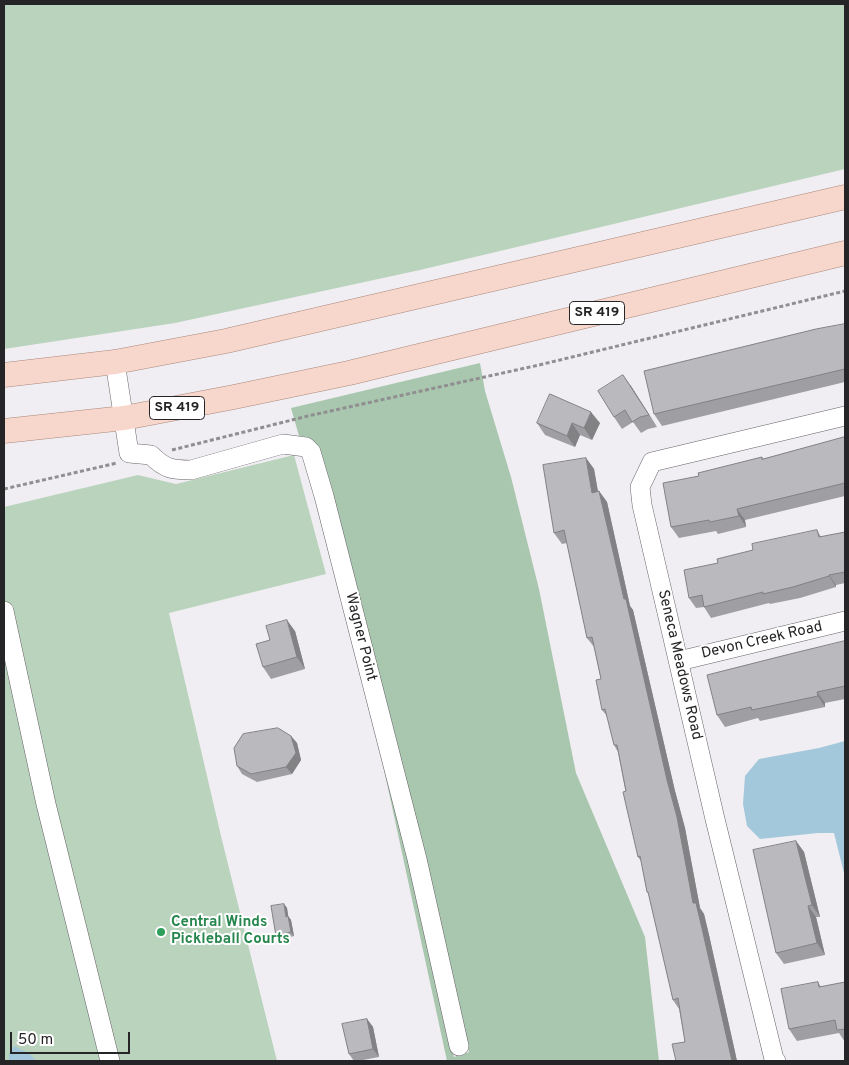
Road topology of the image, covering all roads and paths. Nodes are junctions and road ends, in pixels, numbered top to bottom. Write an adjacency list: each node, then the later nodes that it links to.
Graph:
1 (845, 197): 4 (main road)
2 (845, 253): 7 (main road, SR 419)
3 (845, 291): 9 (path)
4 (115, 362): 5 (main road); 7 (street)
5 (4, 375)
6 (845, 416): 13 (street, Seneca Meadows Road)
7 (124, 418): 8 (main road, SR 419); 9 (street, Wagner Point)
8 (4, 432)
9 (151, 456): 10 (path); 14 (street, Wagner Point)
10 (4, 488)
11 (4, 611): 15 (street)
12 (845, 621): 13 (street, Devon Creek Road)
13 (679, 661): 16 (street, Seneca Meadows Road)
14 (459, 1046)
15 (110, 1061)
16 (776, 1061)

